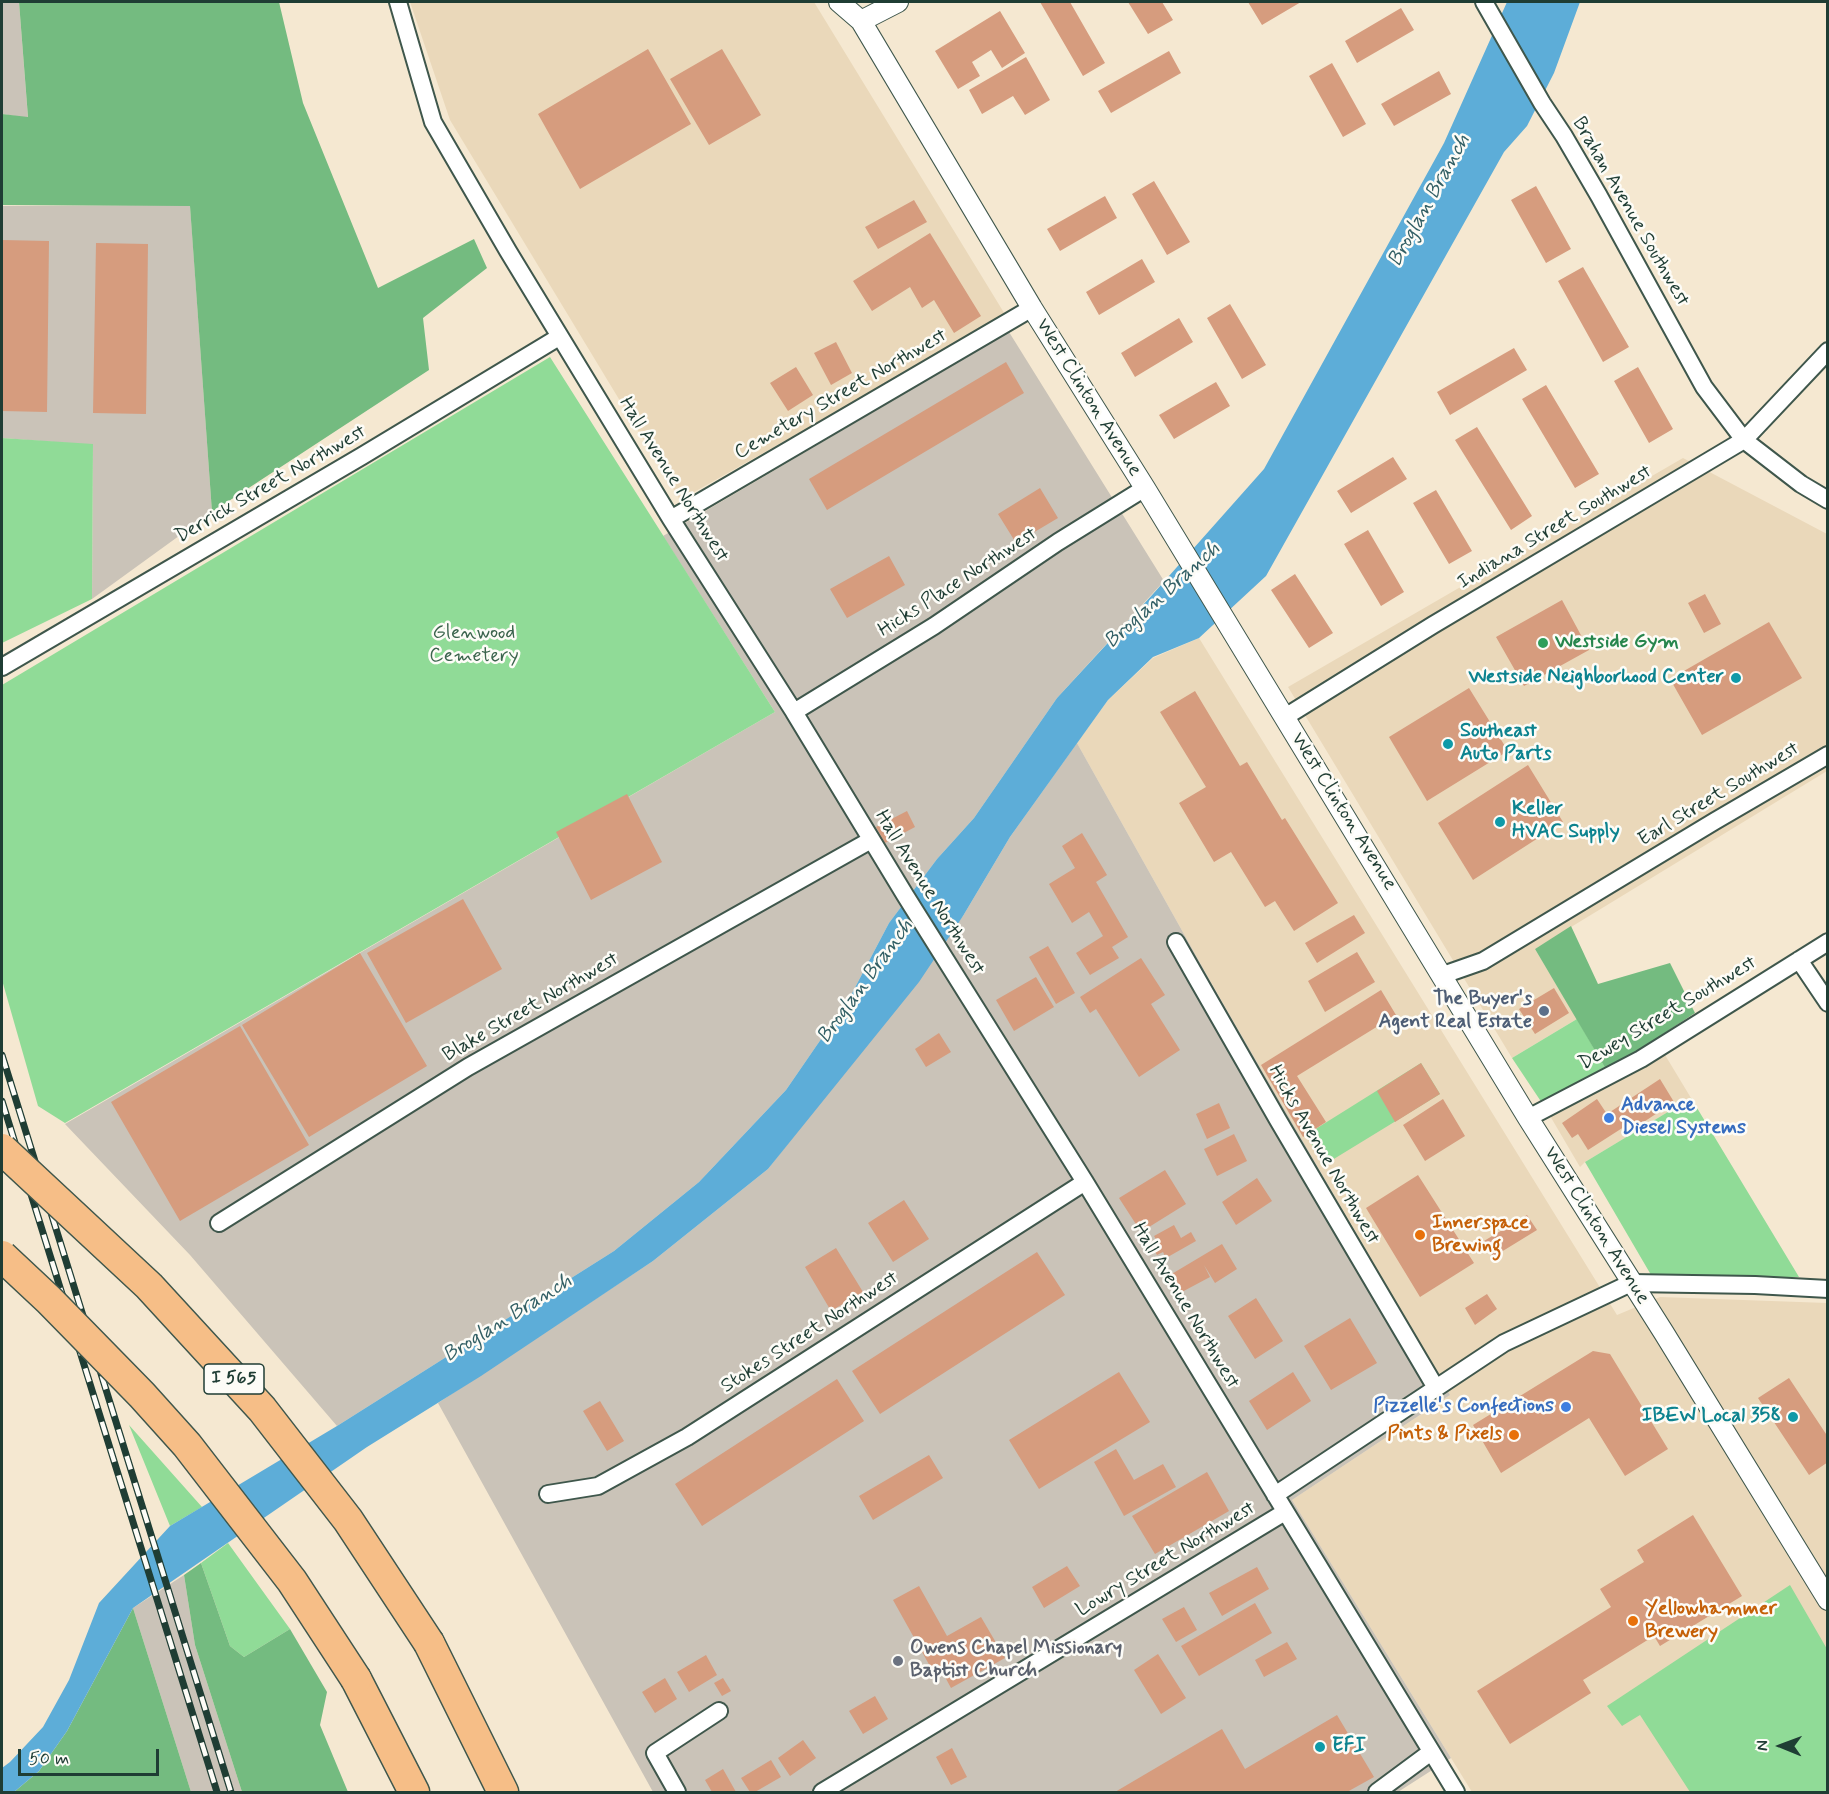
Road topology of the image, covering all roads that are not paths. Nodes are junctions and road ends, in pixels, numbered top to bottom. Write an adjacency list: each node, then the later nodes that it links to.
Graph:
1 (398, 2): 8 (street, Hall Avenue Northwest)
2 (838, 2): 6 (street, West Clinton Avenue)
3 (857, 2): 6 (street, West Clinton Avenue)
4 (898, 2): 6 (street)
5 (1484, 2): 10 (street, Brahan Avenue Southwest)
6 (861, 21): 7 (street, West Clinton Avenue)
7 (1032, 308): 11 (street, West Clinton Avenue); 13 (street, Cemetery Street Northwest)
8 (559, 336): 13 (street, Hall Avenue Northwest); 14 (street, Derrick Street Northwest)
9 (1827, 351): 10 (street, Indiana Street Southwest)
10 (1744, 440): 12 (street, Brahan Avenue Southwest); 16 (street, Indiana Street Southwest)
11 (1145, 488): 15 (street, Hicks Place Northwest); 16 (street, West Clinton Avenue)
12 (1827, 500)
13 (671, 519): 15 (street, Hall Avenue Northwest)
14 (2, 667)
15 (794, 712): 18 (street, Hall Avenue Northwest)
16 (1285, 717): 22 (street, West Clinton Avenue)
17 (1827, 755): 22 (street, Earl Street Southwest)
18 (871, 840): 26 (street, Hall Avenue Northwest); 27 (street, Blake Street Northwest)
19 (1176, 942): 31 (street, Hicks Avenue Northwest)
20 (1827, 942): 21 (street, Dewey Street Southwest)
21 (1799, 960): 23 (street); 24 (street, Dewey Street Southwest)
22 (1443, 975): 24 (street, West Clinton Avenue)
23 (1827, 1003)
24 (1528, 1118): 29 (street, West Clinton Avenue)
25 (2, 1149): 39 (highway, I 565, bridge)
26 (1085, 1182): 32 (street, Stokes Street Northwest); 33 (street, Hall Avenue Northwest)
27 (219, 1223)
28 (2, 1256): 38 (highway, bridge)
29 (1631, 1283): 30 (street); 31 (street, Lowry Street Northwest); 35 (street, West Clinton Avenue)
30 (1827, 1289)
31 (1436, 1388): 33 (street, Lowry Street Northwest)
32 (548, 1494)
33 (1275, 1495): 34 (street, Hall Avenue Northwest)
34 (1286, 1512): 37 (street, Hall Avenue Northwest); 41 (street, Lowry Street Northwest)
35 (1827, 1600)
36 (719, 1712): 40 (street)
37 (1431, 1752): 42 (street); 43 (street, Hall Avenue Northwest)
38 (414, 1792)
39 (503, 1792)
40 (677, 1792)
41 (822, 1792)
42 (1377, 1792)
43 (1456, 1792)

